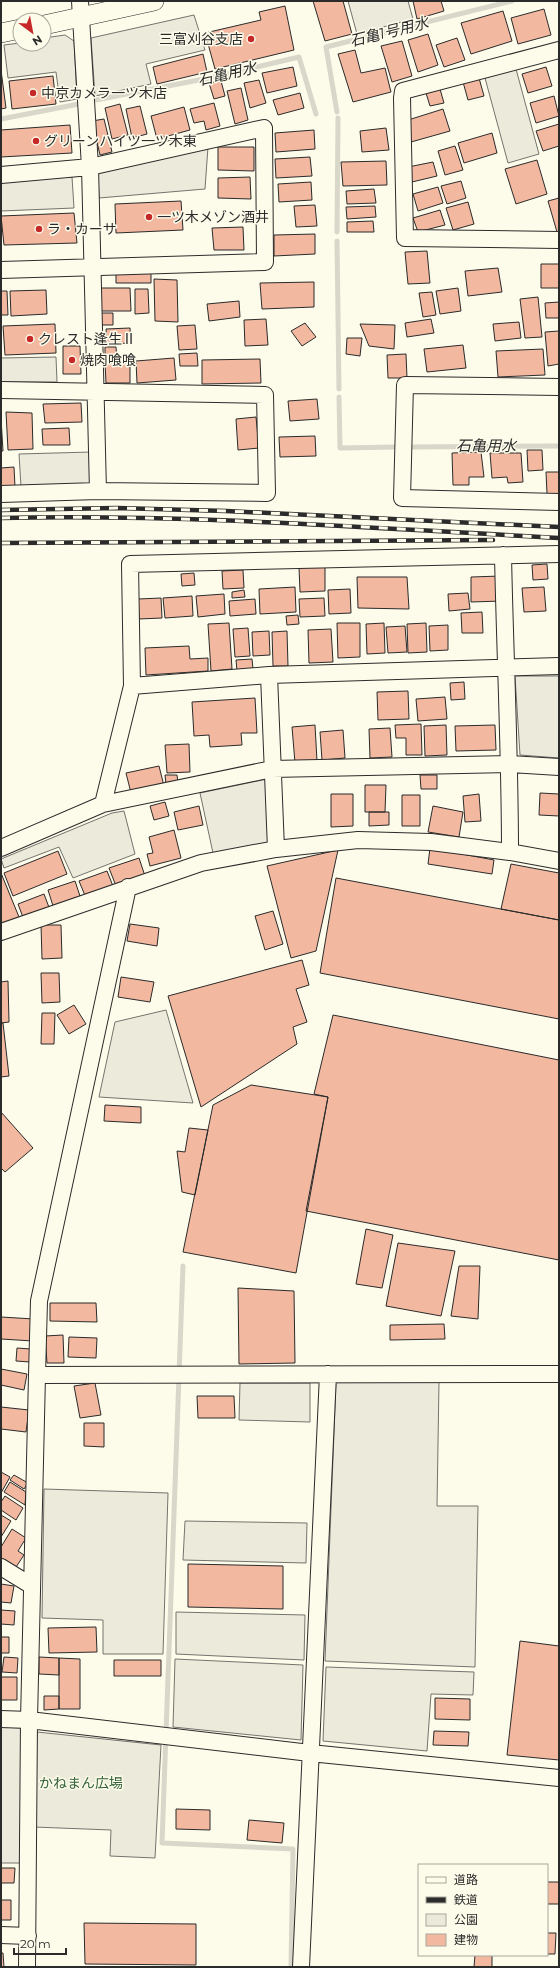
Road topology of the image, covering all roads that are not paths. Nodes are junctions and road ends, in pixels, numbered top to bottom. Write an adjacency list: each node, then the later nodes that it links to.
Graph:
1 (154, 1): 2 (street)
2 (81, 10): 3 (street); 7 (street)
3 (52, 22)
4 (12, 31): 5 (street)
5 (1, 33)
6 (559, 50): 9 (street)
7 (90, 167): 8 (street); 10 (street); 10 (street)
8 (1, 175)
9 (559, 240)
10 (92, 268): 11 (street); 14 (street)
11 (1, 270)
12 (559, 387): 17 (street)
13 (1, 390): 14 (street)
14 (95, 392): 15 (street); 15 (street)
15 (98, 491): 16 (street)
16 (1, 494)
17 (559, 502)
18 (559, 554): 19 (street)
19 (503, 555): 21 (street); 23 (street)
20 (559, 666): 21 (street)
21 (506, 668): 22 (street); 24 (street)
22 (269, 675): 23 (street); 26 (street)
23 (132, 686): 27 (street)
24 (510, 764): 25 (street); 26 (street); 30 (street)
25 (559, 767)
26 (272, 769): 27 (street); 29 (street)
27 (103, 804): 28 (street)
28 (1, 848)
29 (276, 849): 30 (street); 32 (street)
30 (510, 852): 31 (street)
31 (559, 861)
32 (128, 887): 33 (street); 36 (street)
33 (1, 932)
34 (328, 1374): 35 (street); 36 (street); 41 (street)
35 (559, 1374)
36 (37, 1375): 38 (street)
37 (1, 1568): 38 (street)
38 (32, 1586): 40 (street)
39 (1, 1719): 40 (street)
40 (29, 1720): 41 (street); 44 (street)
41 (310, 1753): 42 (street); 46 (street)
42 (559, 1778)
43 (1, 1935): 44 (street)
44 (28, 1936): 45 (street)
45 (27, 1967)
46 (301, 1967)

